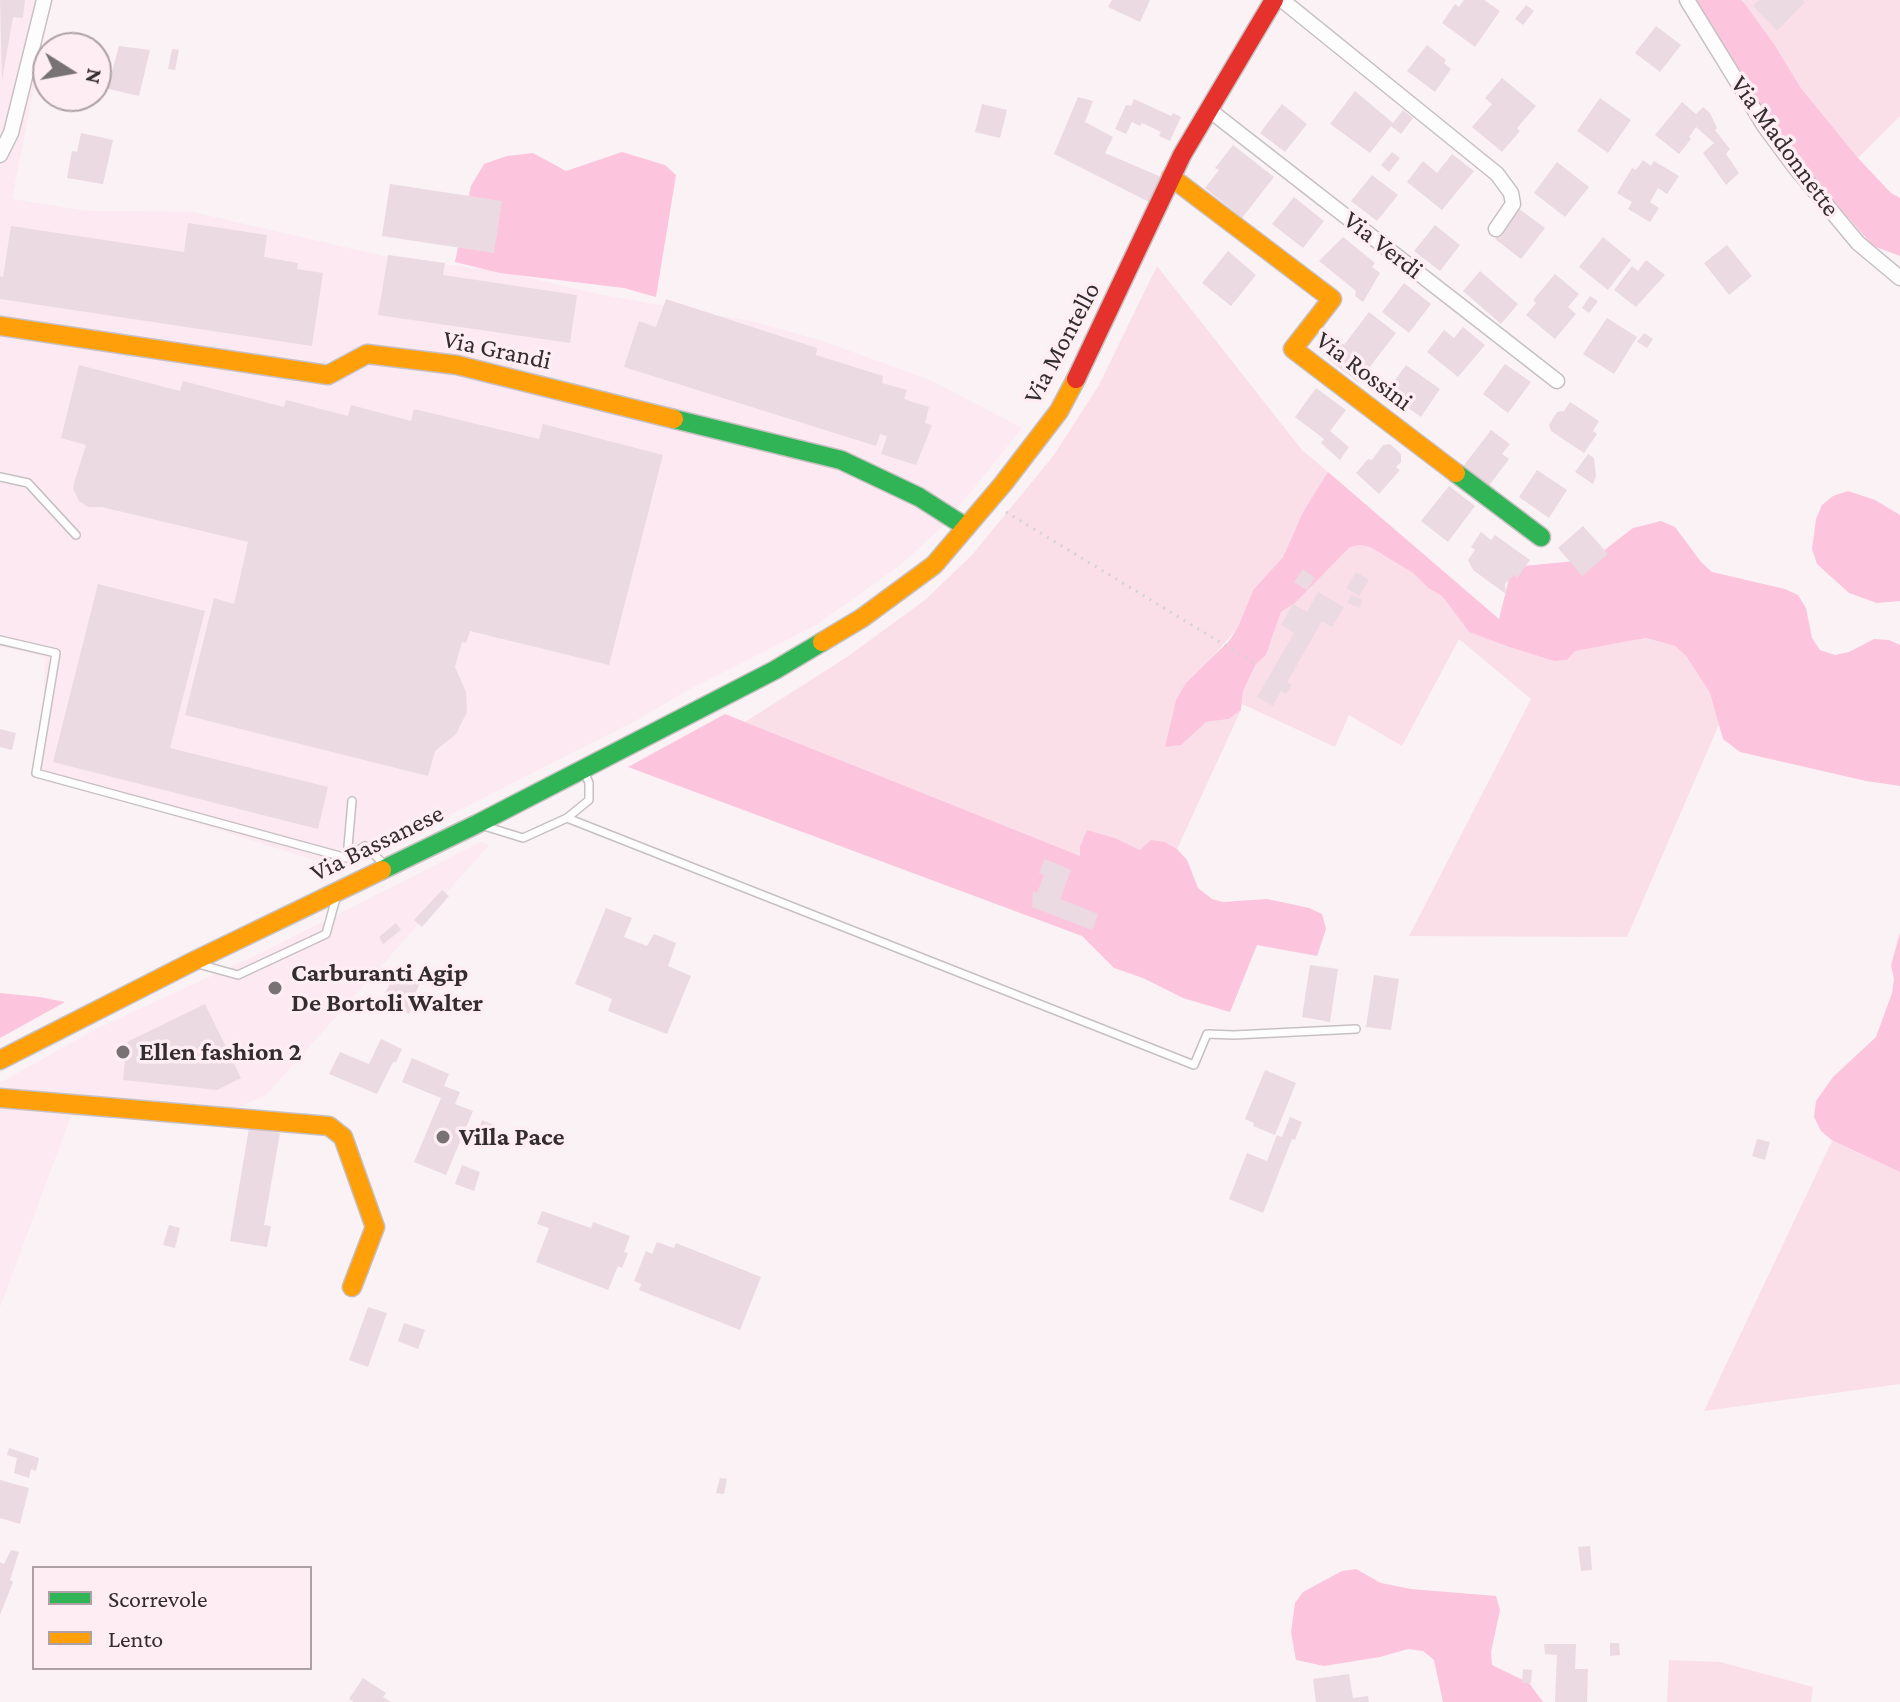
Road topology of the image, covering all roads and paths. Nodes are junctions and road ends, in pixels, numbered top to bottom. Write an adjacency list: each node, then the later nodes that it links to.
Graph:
1 (44, 0): 6 (street)
2 (1274, 0): 5 (street, Via Montello)
3 (1282, 0): 8 (street)
4 (1687, 0): 9 (street, Via Madonnette)
5 (1208, 109): 7 (street, Via Montello); 11 (street, Via Verdi)
6 (0, 155)
7 (1171, 177): 13 (street, Via Montello); 16 (street, Via Rossini)
8 (1496, 229)
9 (1900, 278)
10 (0, 326): 14 (street, Via Grandi)
11 (1557, 381)
12 (0, 477): 15 (lane)
13 (988, 501): 14 (street, Via Montello); 18 (path)
14 (966, 527): 19 (street, Via Montello)
15 (76, 535)
16 (1541, 537)
17 (0, 640): 24 (lane)
18 (1256, 664)
19 (775, 670): 20 (street, Via Bassanese)
20 (583, 769): 22 (lane); 23 (street, Via Bassanese)
21 (352, 801): 24 (lane)
22 (567, 818): 23 (lane); 28 (lane)
23 (477, 824): 25 (street, Via Bassanese)
24 (347, 858): 25 (lane)
25 (386, 866): 26 (street, Via Bassanese)
26 (338, 890): 27 (street, Via Bassanese); 27 (lane)
27 (192, 962): 29 (street, Via Bassanese)
28 (1356, 1029)
29 (0, 1060)
30 (0, 1098): 31 (street)
31 (352, 1287)

